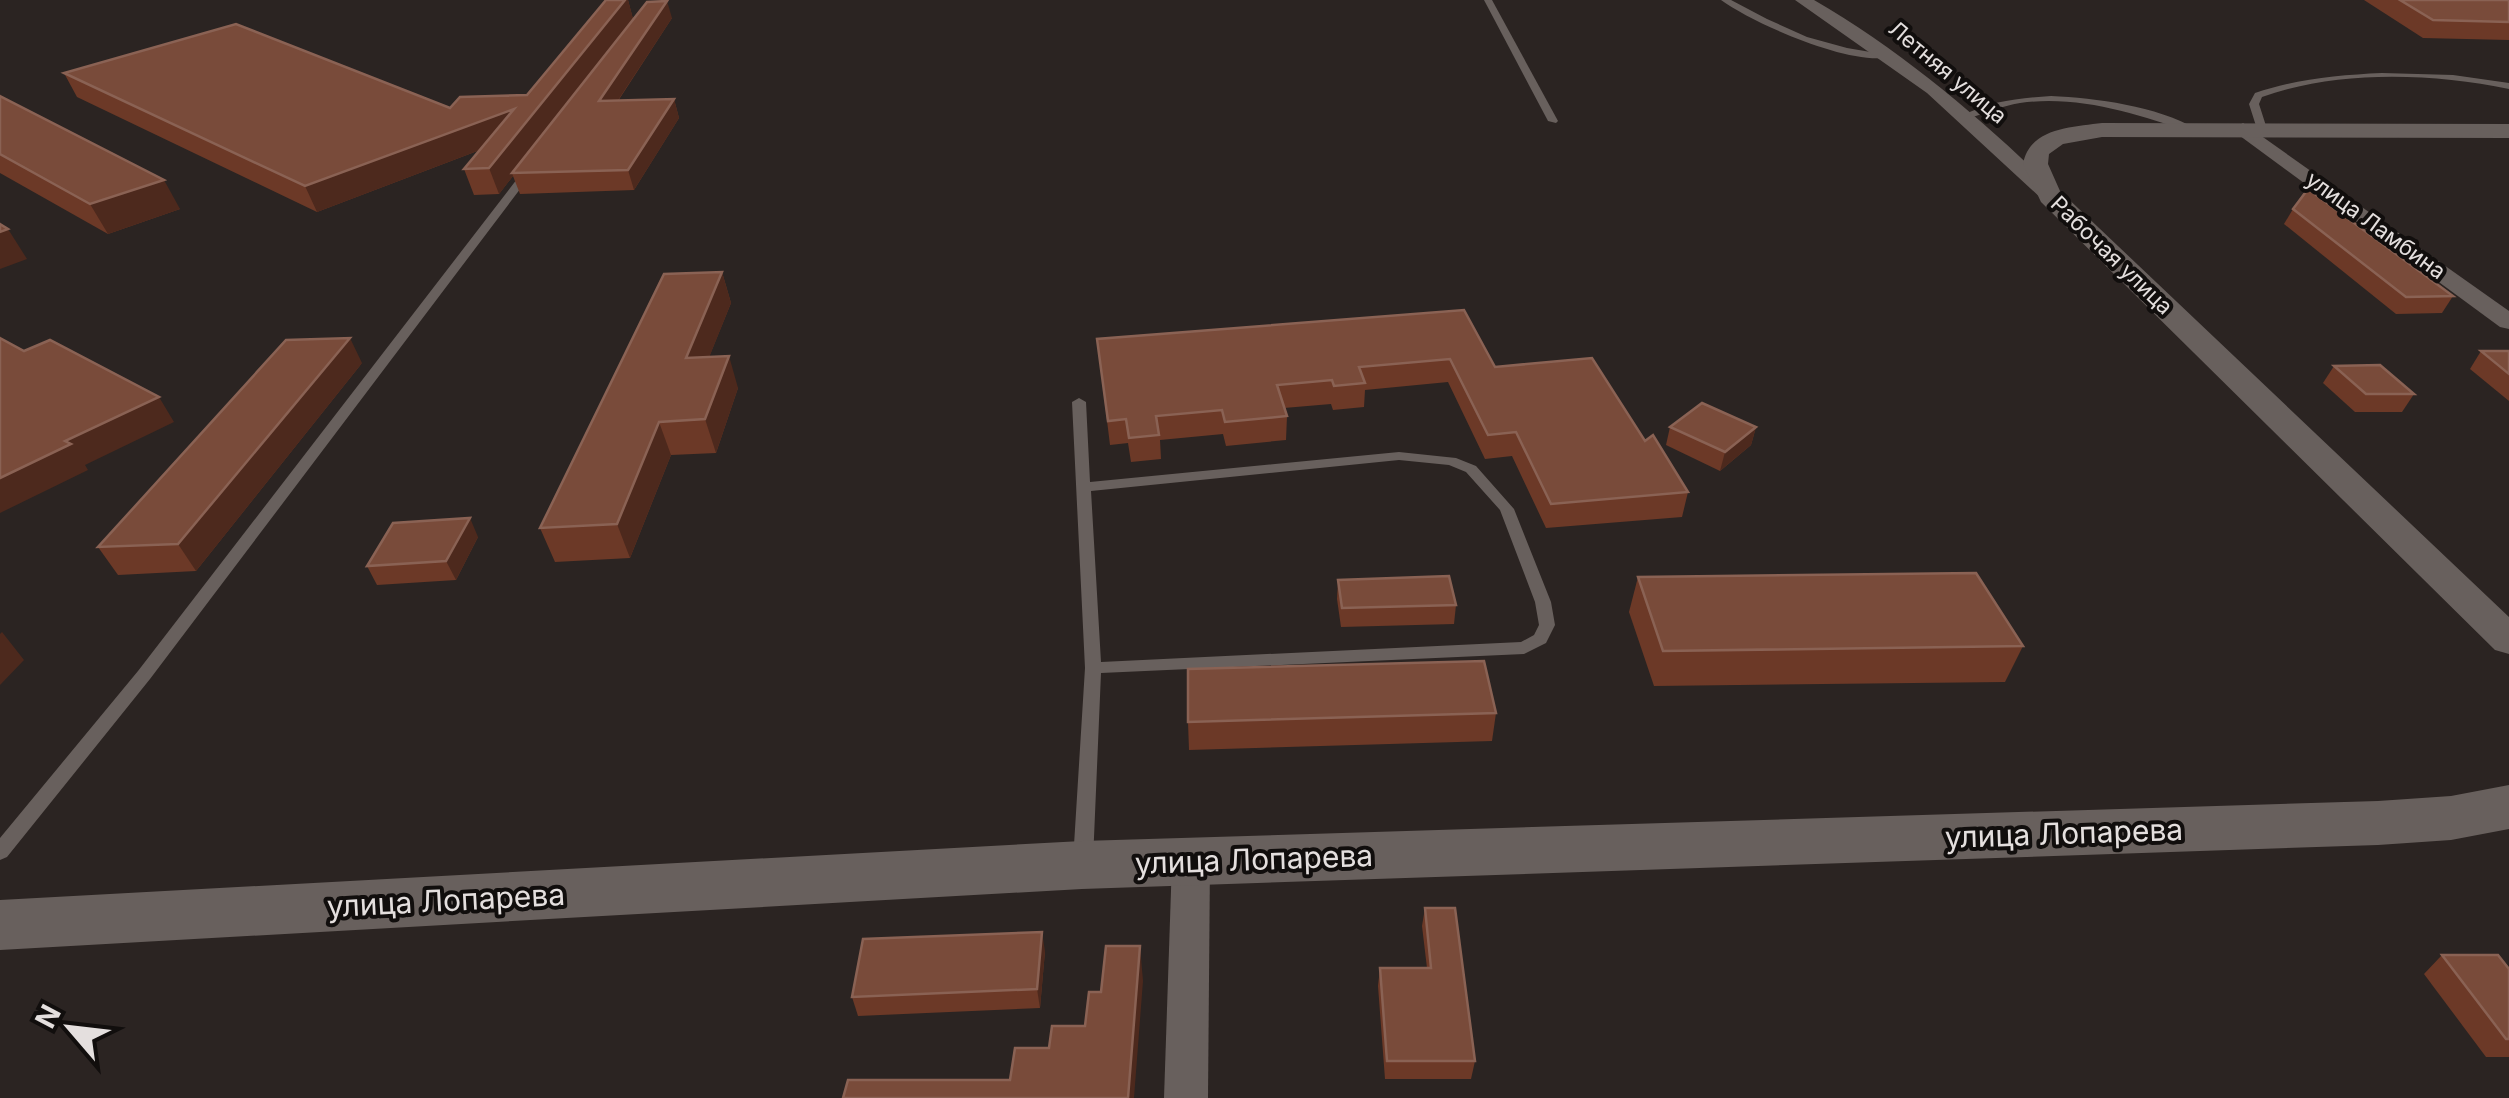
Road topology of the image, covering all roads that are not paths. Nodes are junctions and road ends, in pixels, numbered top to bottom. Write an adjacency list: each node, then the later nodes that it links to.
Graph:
1 (1488, 0): 7 (lane)
2 (1726, 0): 4 (lane)
3 (1803, 0): 4 (street, Летняя улица)
4 (1894, 56): 6 (street, Летняя улица)
5 (2509, 86): 9 (lane)
6 (1967, 116): 8 (lane); 12 (street, Летняя улица)
7 (1553, 121)
8 (2192, 128): 9 (street, Рабочая улица); 12 (street, Рабочая улица)
9 (2252, 128): 10 (street, Рабочая улица); 13 (street, улица Ламбина)
10 (2509, 130)
11 (540, 155): 19 (lane)
12 (2050, 196): 16 (street, Рабочая улица)
13 (2509, 322)
14 (1079, 402): 15 (lane)
15 (1083, 487): 17 (lane); 17 (lane)
16 (2509, 640)
17 (1093, 668): 21 (lane)
18 (2509, 807): 20 (main road, улица Лопарева)
19 (0, 852)
20 (1191, 862): 21 (main road, улица Лопарева); 23 (street)
21 (1082, 865): 22 (main road, улица Лопарева)
22 (0, 925)
23 (1186, 1098)

